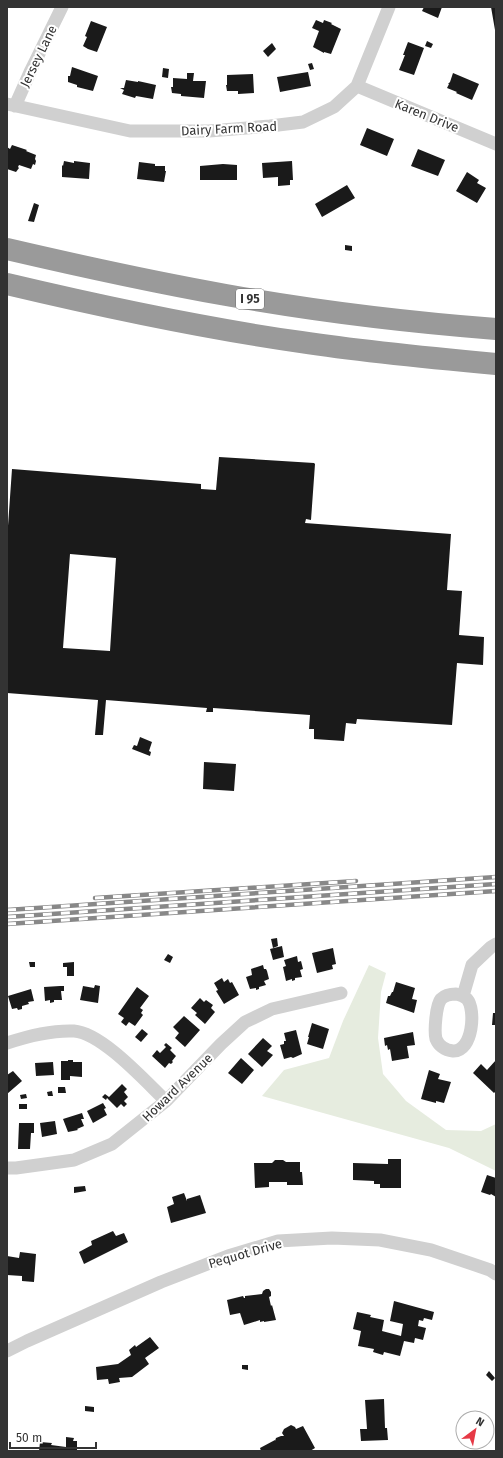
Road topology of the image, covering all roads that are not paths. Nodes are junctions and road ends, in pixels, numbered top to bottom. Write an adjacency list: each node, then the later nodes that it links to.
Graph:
1 (62, 7): 4 (street, Jersey Lane)
2 (389, 7): 3 (street, Dairy Farm Road)
3 (357, 86): 4 (street, Dairy Farm Road); 5 (street, Karen Drive)
4 (11, 105)
5 (496, 144)
6 (7, 249): 8 (highway, I 95)
7 (7, 284): 9 (highway)
8 (496, 329)
9 (496, 364)
10 (496, 944): 12 (street)
11 (341, 993): 14 (street, Howard Avenue)
12 (463, 996)
13 (7, 1043): 14 (street)
14 (166, 1101): 15 (street, Howard Avenue)
15 (7, 1168)
16 (496, 1274): 17 (street, Pequot Drive)
17 (7, 1351)

